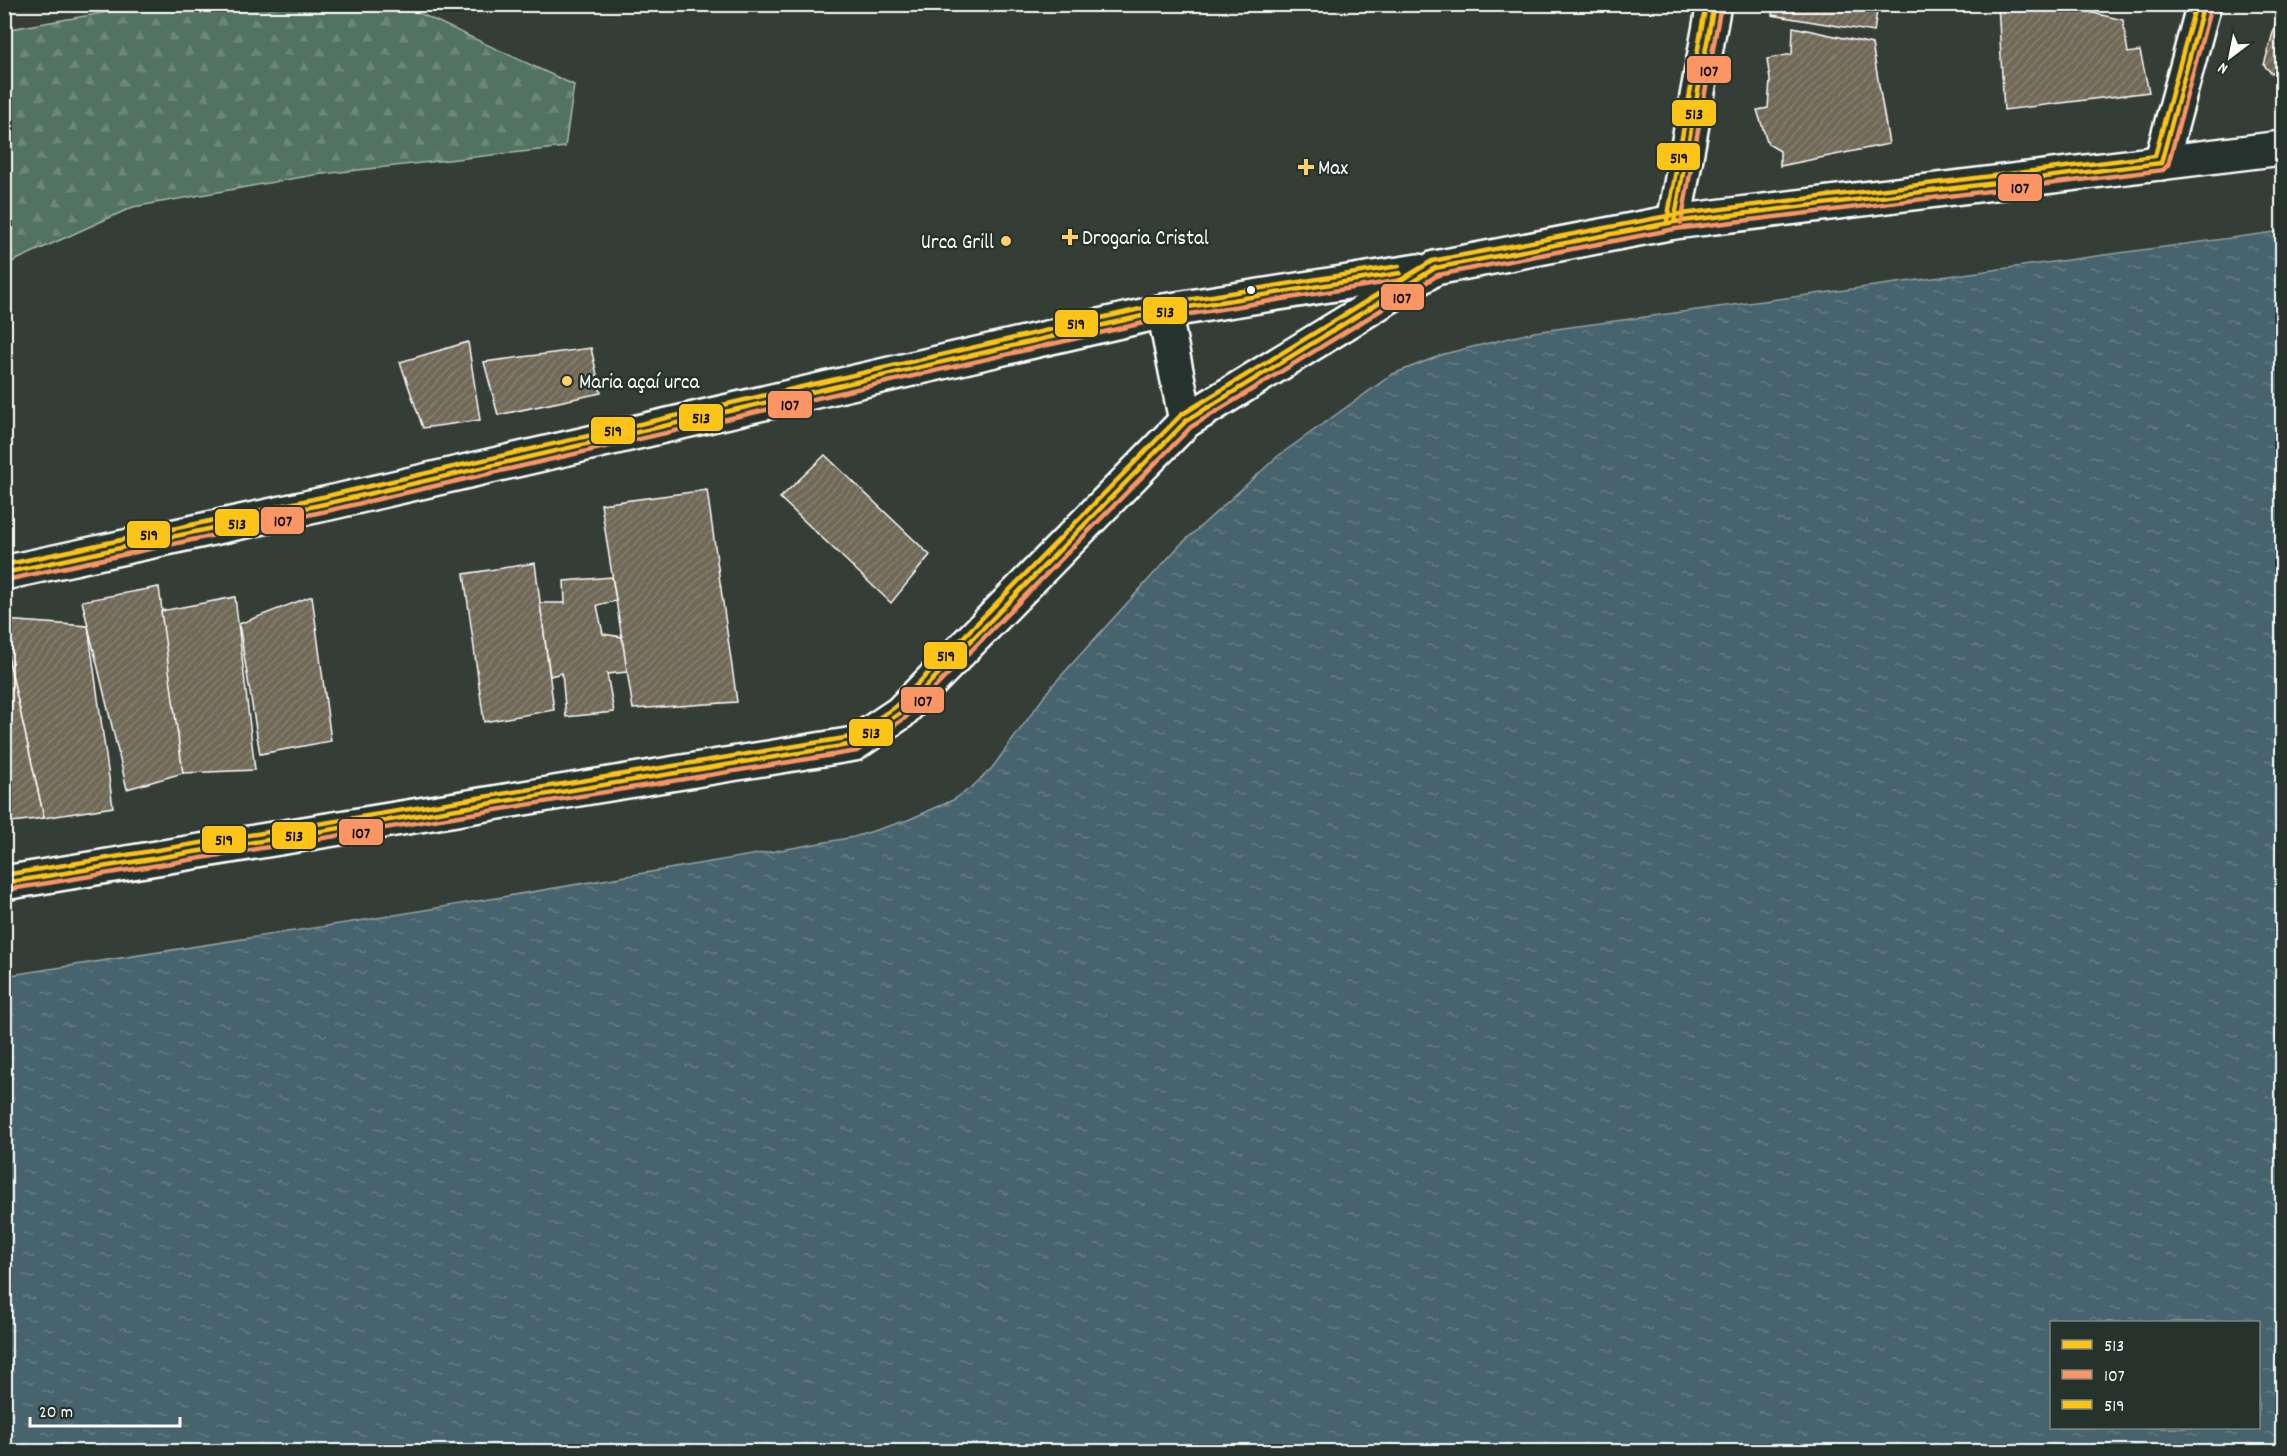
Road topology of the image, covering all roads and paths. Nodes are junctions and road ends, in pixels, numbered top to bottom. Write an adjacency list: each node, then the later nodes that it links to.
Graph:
1 (1714, 4): 5 (street)
2 (2204, 4): 4 (street)
3 (2283, 148): 4 (street)
4 (2161, 163): 5 (street)
5 (1674, 222): 6 (street)
6 (1435, 268): 7 (street); 8 (street)
7 (1164, 312): 8 (street); 9 (street)
8 (1186, 421): 10 (street)
9 (4, 573)
10 (4, 883)

